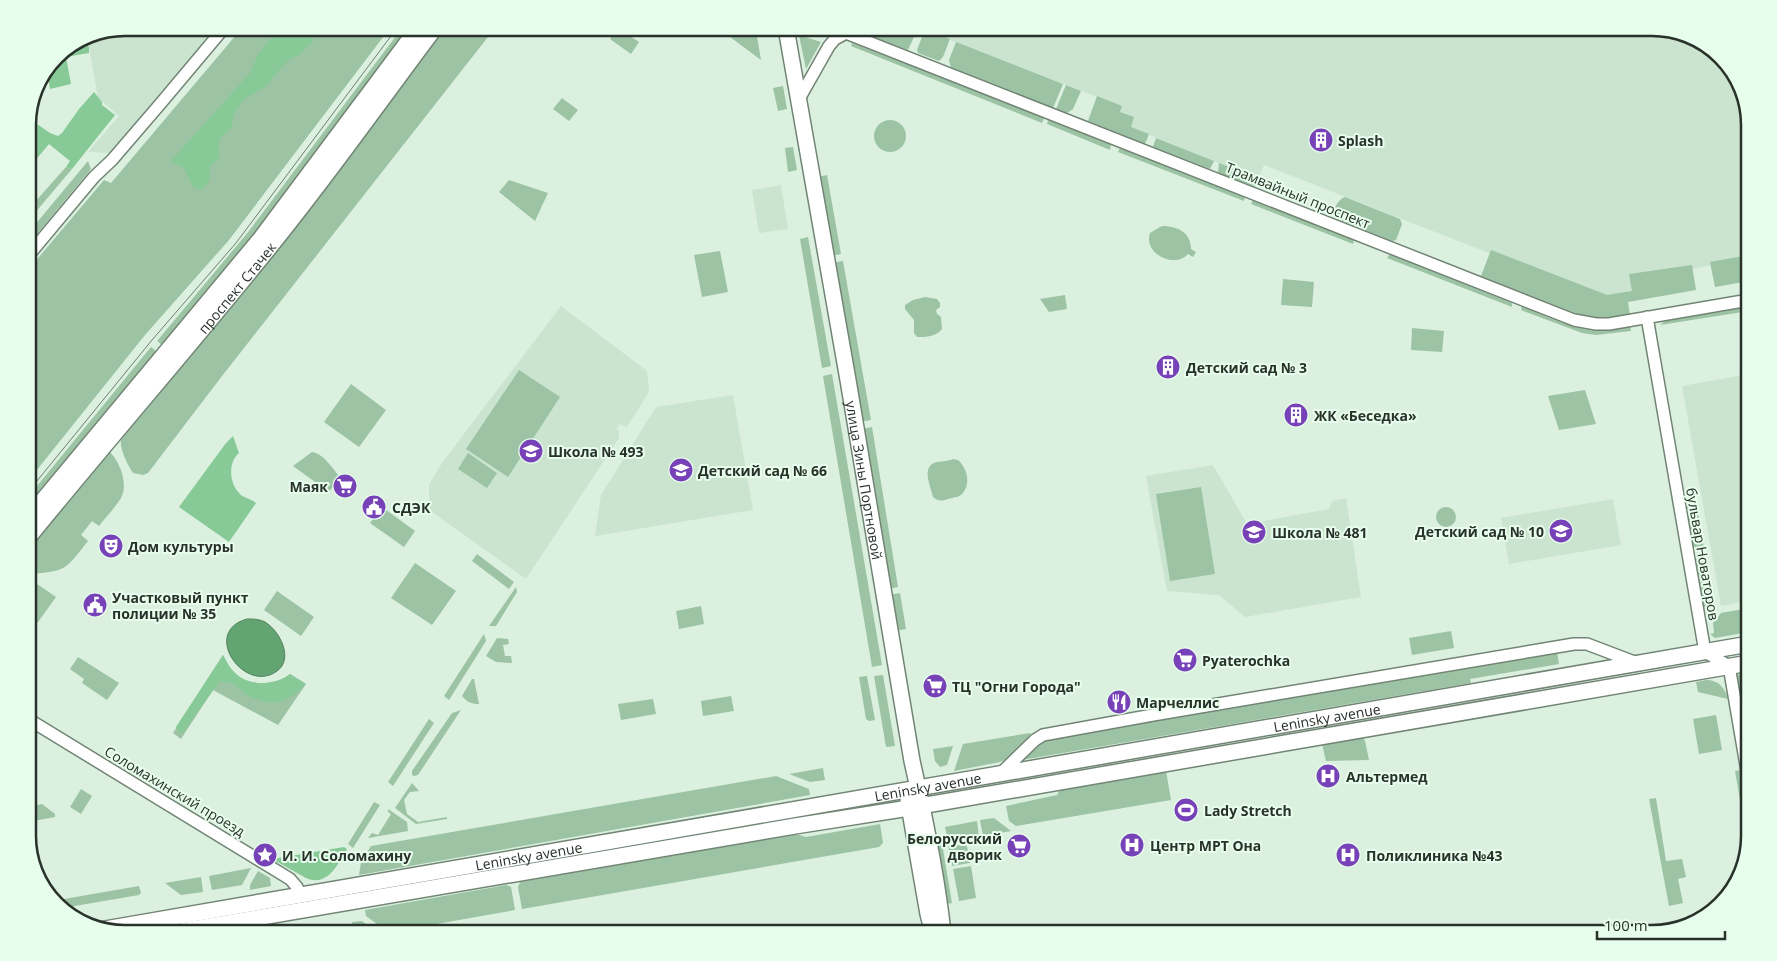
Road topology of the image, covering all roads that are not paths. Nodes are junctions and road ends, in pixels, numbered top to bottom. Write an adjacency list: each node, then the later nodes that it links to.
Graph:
1 (217, 36): 9 (street)
2 (412, 36): 12 (main road, проспект Стачек)
3 (429, 36): 13 (main road, проспект Стачек)
4 (779, 36): 23 (main road, улица Зины Портновой)
5 (787, 36): 8 (main road, улица Зины Портновой)
6 (840, 36): 8 (street)
7 (854, 36): 11 (street, Трамвайный проспект)
8 (798, 99): 23 (main road, улица Зины Портновой)
9 (36, 246)
10 (1741, 301): 11 (street, Трамвайный проспект)
11 (1647, 318): 16 (street, бульвар Новаторов)
12 (36, 508)
13 (36, 528)
14 (1741, 646): 15 (main road, Leninsky avenue)
15 (1726, 648): 16 (main road, Leninsky avenue); 19 (main road)
16 (1706, 652): 17 (main road, Leninsky avenue); 19 (street)
17 (1638, 664): 22 (main road, Leninsky avenue); 22 (street)
18 (1741, 664): 19 (main road, Leninsky avenue)
19 (1729, 666): 21 (street); 24 (main road, Leninsky avenue)
20 (36, 724): 25 (street, Соломахинский проезд)
21 (1741, 733)
22 (1000, 774): 23 (main road, Leninsky avenue)
23 (912, 789): 24 (main road, улица Зины Портновой); 25 (main road, Leninsky avenue)
24 (916, 807): 27 (main road, Leninsky avenue); 28 (main road, улица Зины Портновой); 29 (main road, улица Зины Портновой)
25 (300, 895): 26 (main road, Leninsky avenue)
26 (128, 925)
27 (221, 925)
28 (932, 925)
29 (942, 925)

